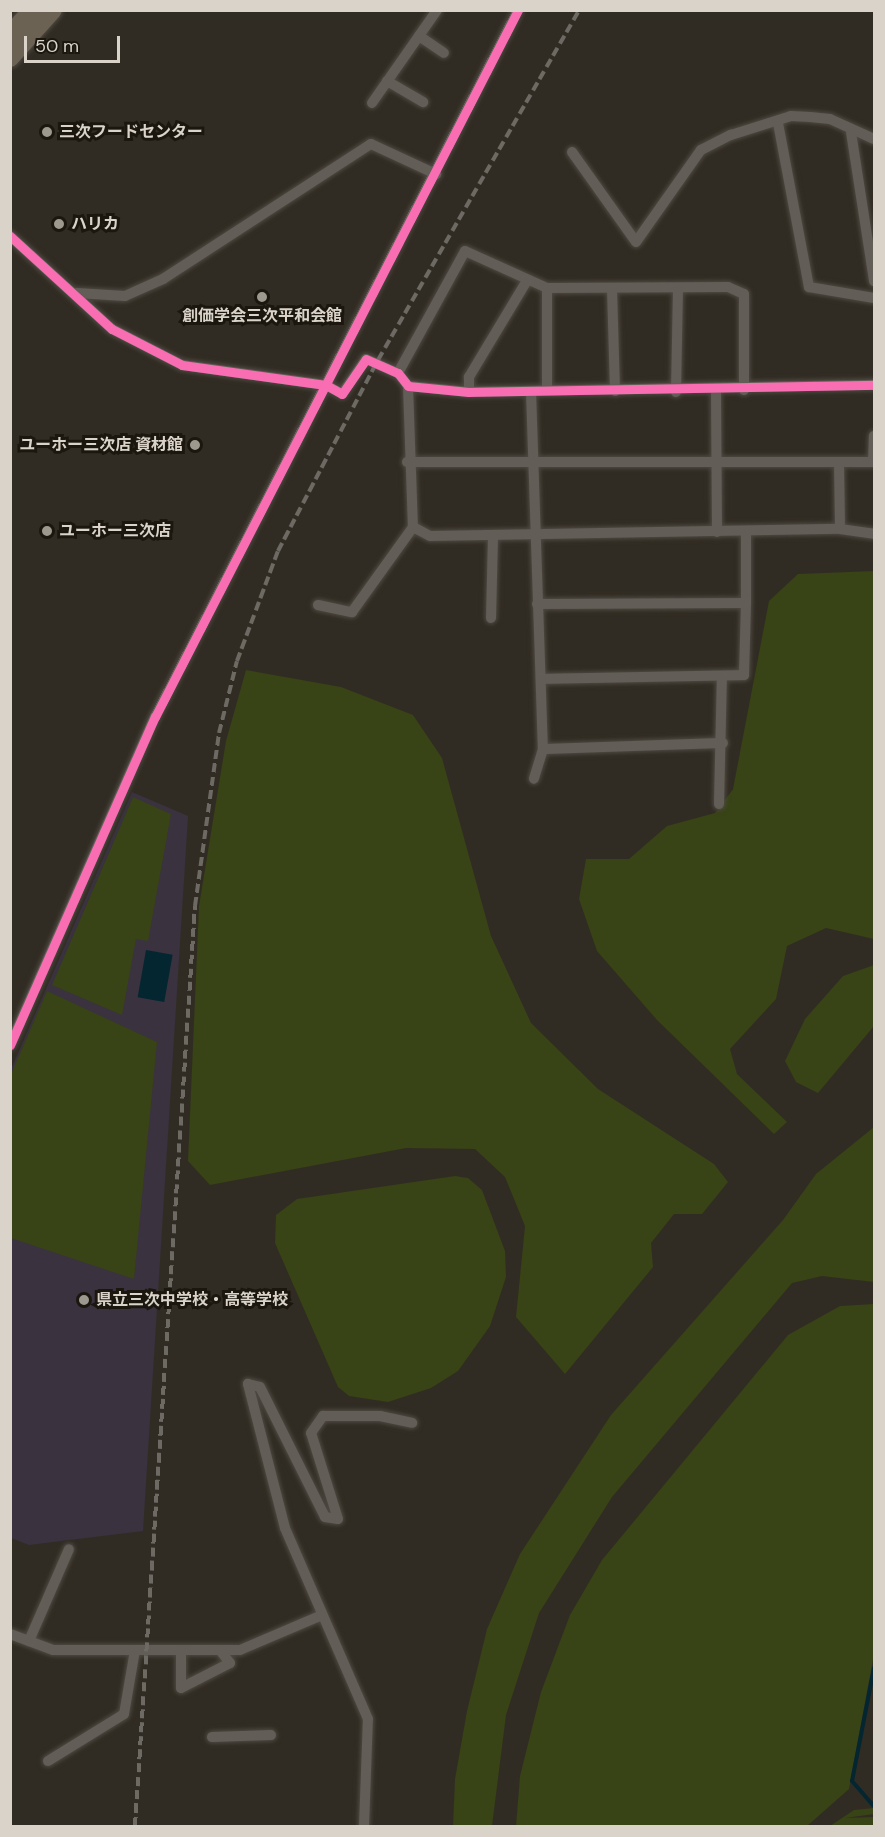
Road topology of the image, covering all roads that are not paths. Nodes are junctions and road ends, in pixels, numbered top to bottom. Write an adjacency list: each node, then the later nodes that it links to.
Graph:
1 (32, 10): 5 (highway)
2 (53, 10): 8 (highway)
3 (437, 10): 6 (street)
4 (515, 12): 16 (street)
5 (10, 34)
6 (419, 36): 7 (street); 9 (street)
7 (444, 53)
8 (10, 58)
9 (387, 81): 10 (street); 11 (street)
10 (423, 102)
11 (372, 103)
12 (778, 123): 13 (street); 15 (street); 24 (street)
13 (851, 132): 14 (street); 18 (street)
14 (874, 139)
15 (572, 152)
16 (436, 174): 23 (street); 26 (street)
17 (10, 236): 23 (street)
18 (874, 281)
19 (526, 282): 20 (street); 25 (street); 34 (street)
20 (547, 288): 21 (street); 29 (street)
21 (612, 289): 22 (street); 32 (street)
22 (678, 290): 30 (street); 35 (street)
23 (77, 293): 26 (street)
24 (874, 298)
25 (398, 372): 26 (street); 28 (street)
26 (326, 385): 58 (street)
27 (874, 385): 30 (street)
28 (408, 386): 34 (street); 37 (street)
29 (548, 390): 31 (street); 32 (street)
30 (744, 390): 33 (street)
31 (531, 391): 34 (street); 38 (street)
32 (615, 391): 35 (street)
33 (717, 391): 35 (street); 40 (street)
34 (469, 392)
35 (676, 392)
36 (874, 436): 39 (street)
37 (407, 462): 38 (street); 41 (street)
38 (532, 463): 40 (street); 46 (street)
39 (839, 463): 40 (street); 42 (street)
40 (717, 464): 44 (street)
41 (413, 527): 47 (street); 50 (street)
42 (840, 529): 43 (street); 45 (street)
43 (746, 531): 44 (street); 48 (street)
44 (717, 532): 46 (street)
45 (874, 534)
46 (537, 536): 47 (street); 49 (street)
47 (493, 537): 51 (street)
48 (746, 603): 49 (street); 52 (street)
49 (537, 604): 53 (street)
50 (318, 605)
51 (491, 618)
52 (722, 676): 53 (street); 54 (street)
53 (541, 679): 55 (street)
54 (723, 743): 55 (street); 57 (street)
55 (543, 749): 56 (street)
56 (534, 779)
57 (719, 804)
58 (14, 1027): 59 (street)
59 (10, 1045)
60 (412, 1424): 62 (street)
61 (69, 1549): 64 (street)
62 (322, 1616): 67 (street); 71 (street)
63 (10, 1634): 64 (street)
64 (29, 1641): 65 (street)
65 (135, 1650): 66 (street); 70 (street)
66 (181, 1650): 67 (street); 67 (street)
67 (220, 1650)
68 (271, 1735): 69 (street)
69 (212, 1737)
70 (48, 1761)
71 (364, 1827)

